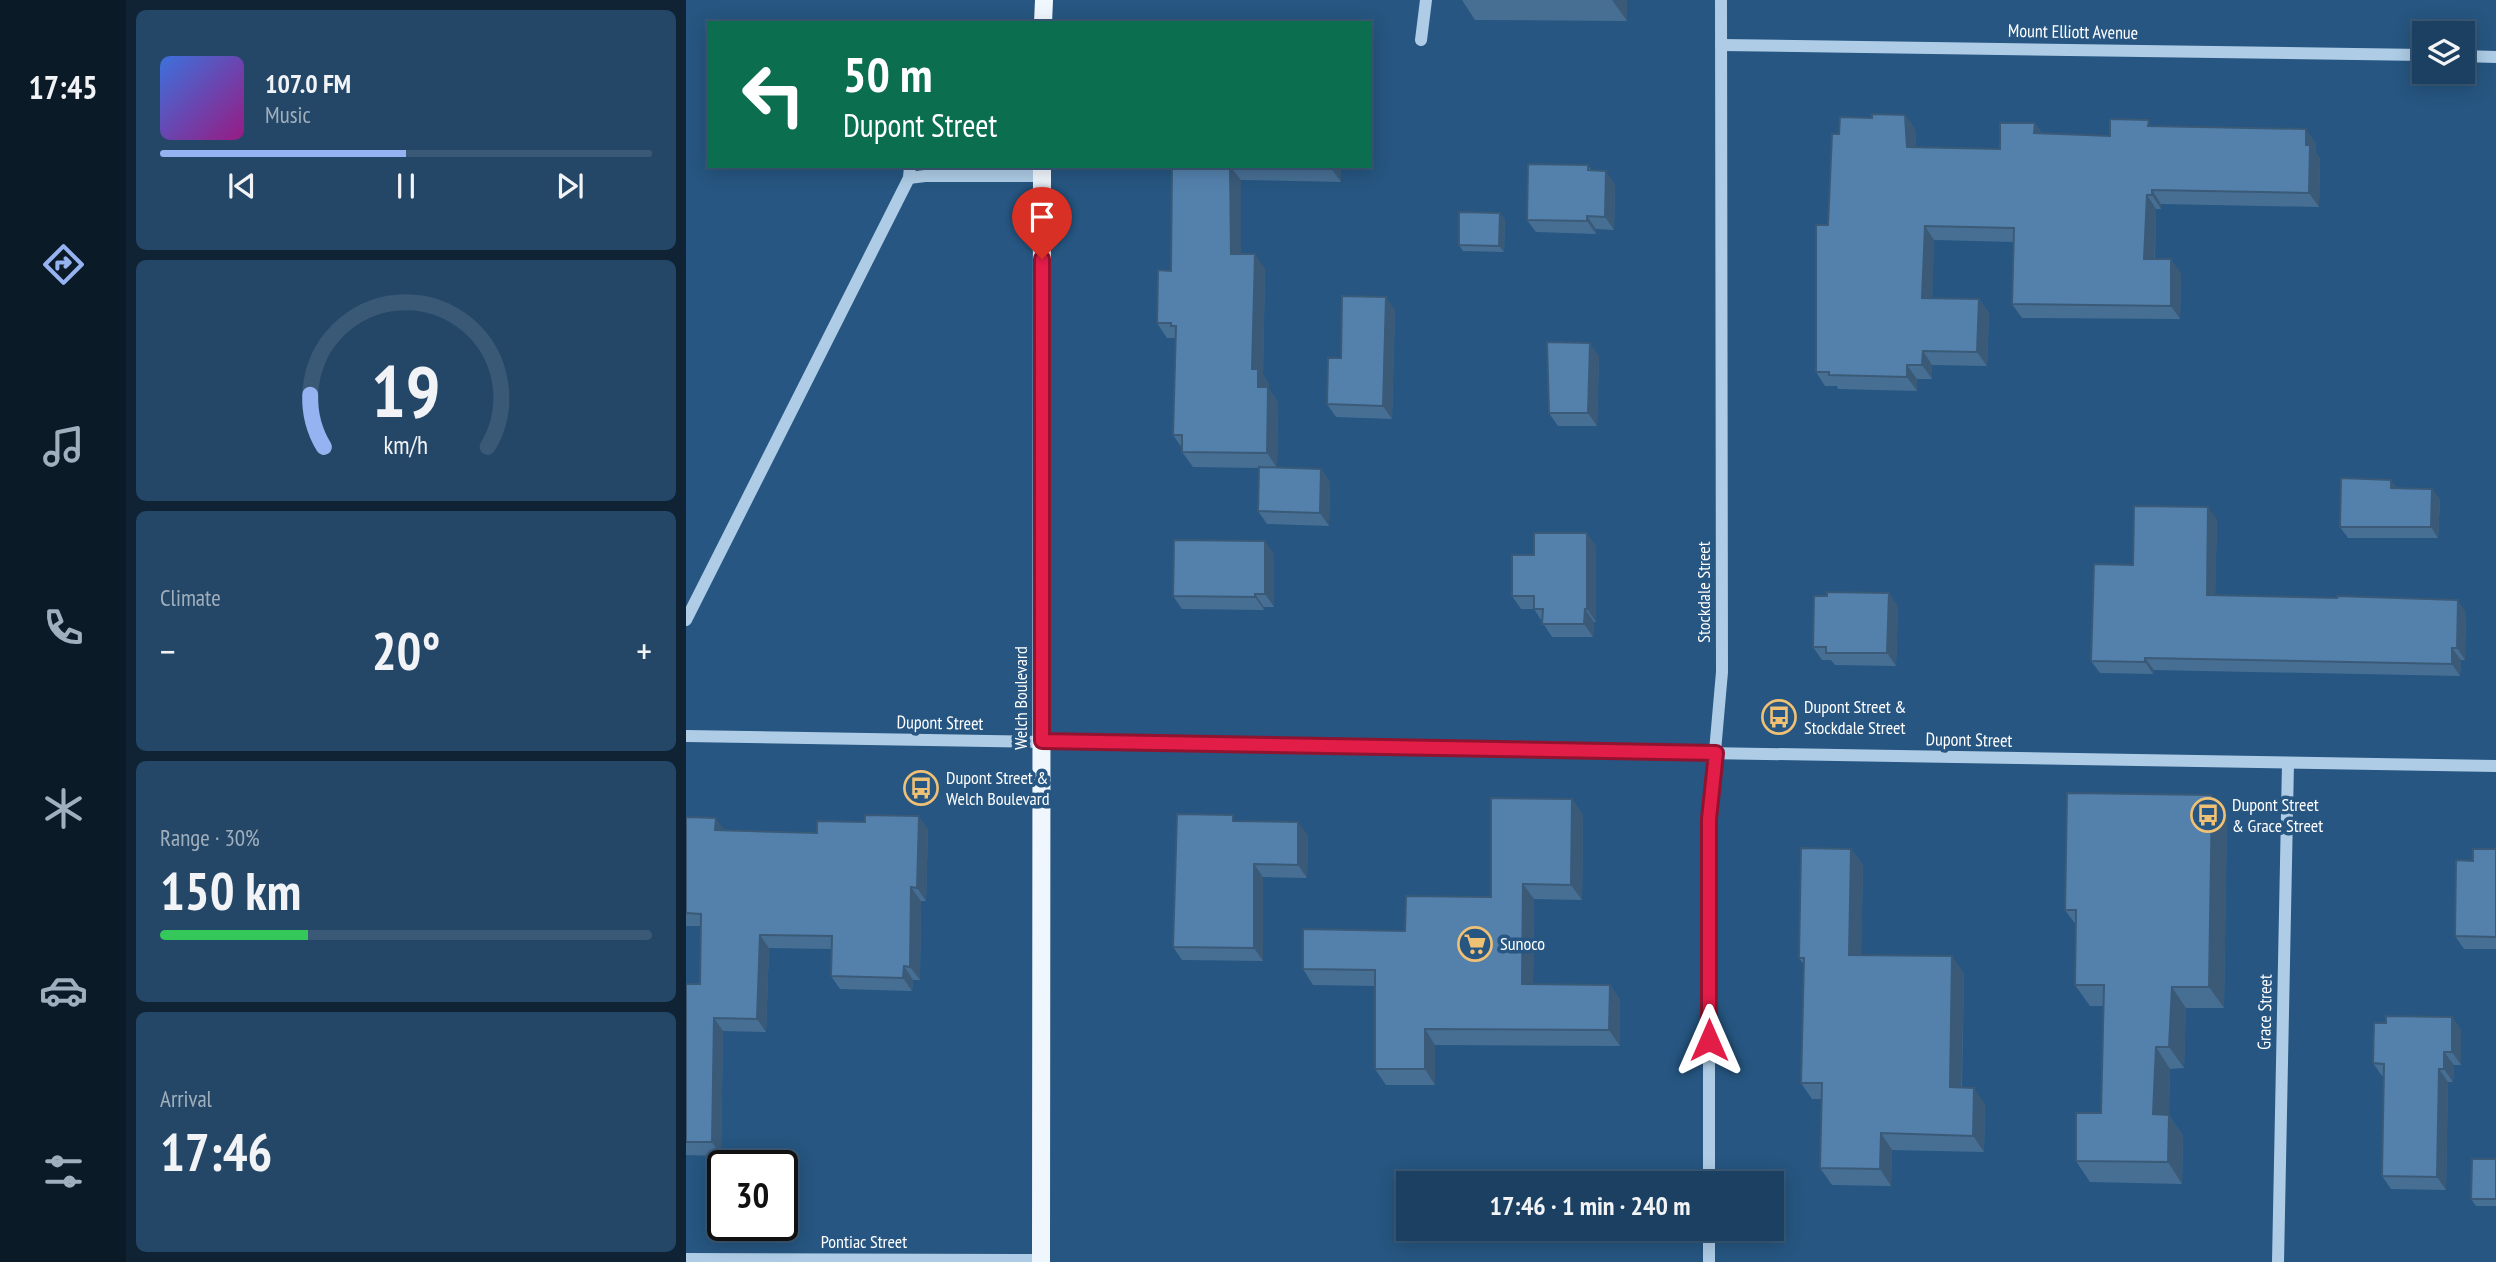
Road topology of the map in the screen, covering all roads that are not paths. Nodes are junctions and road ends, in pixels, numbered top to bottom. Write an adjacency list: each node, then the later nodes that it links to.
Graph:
1 (1044, 0): 4 (main road)
2 (1426, 0): 5 (street)
3 (1721, 0): 6 (street, Stockdale Street)
4 (1043, 21)
5 (1421, 40)
6 (1721, 45): 7 (street, Mount Elliott Avenue); 15 (street, Stockdale Street)
7 (2412, 55)
8 (2475, 56): 9 (street)
9 (2496, 57)
10 (1042, 171): 11 (street, Welch Boulevard); 14 (main road, Welch Boulevard)
11 (910, 172): 12 (street, Welch Boulevard)
12 (686, 620)
13 (686, 736): 14 (street, Dupont Street)
14 (1042, 741): 15 (street, Dupont Street); 21 (main road, Welch Boulevard)
15 (1716, 753): 16 (street, Dupont Street); 18 (street, Stockdale Street)
16 (2288, 763): 17 (street, Dupont Street); 23 (street, Grace Street)
17 (2496, 766)
18 (1709, 1171)
19 (1709, 1241): 22 (street)
20 (686, 1259): 21 (street, Pontiac Street)
21 (1041, 1261)
22 (1709, 1262)
23 (2278, 1262)

